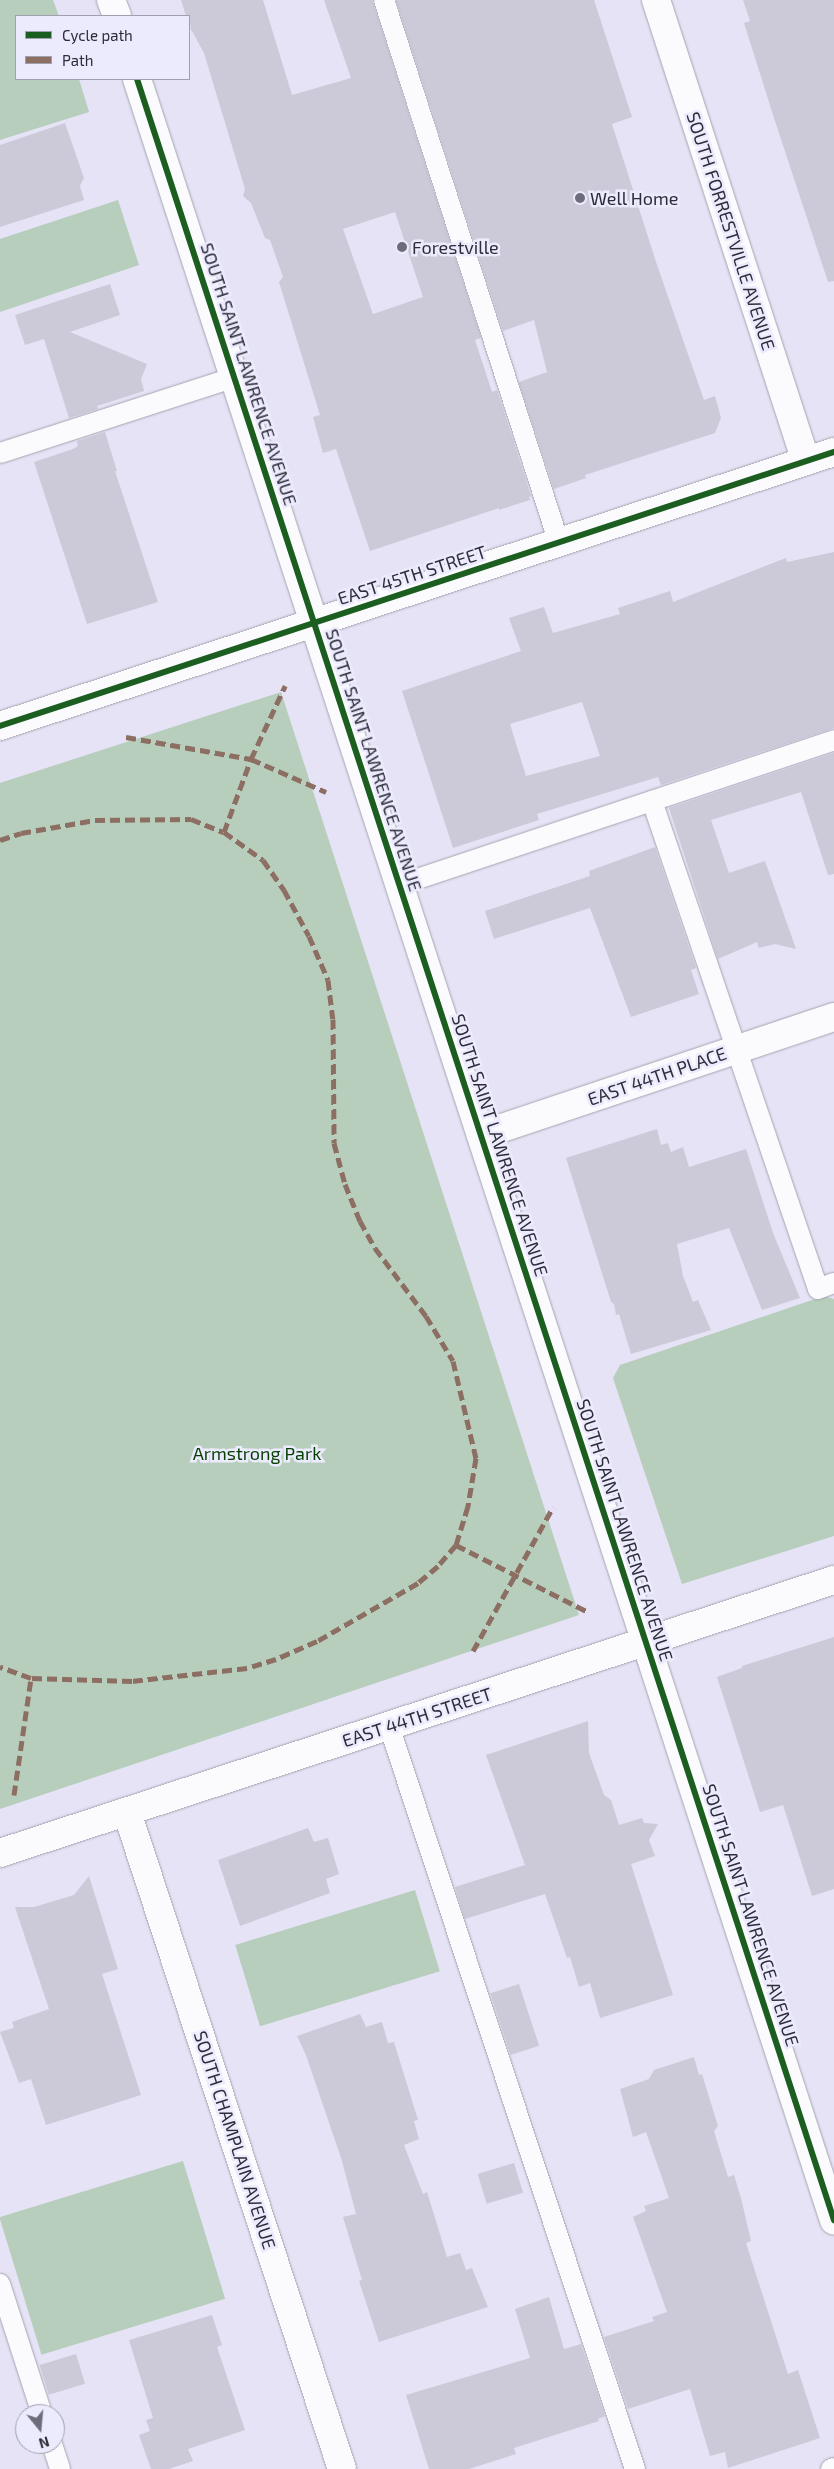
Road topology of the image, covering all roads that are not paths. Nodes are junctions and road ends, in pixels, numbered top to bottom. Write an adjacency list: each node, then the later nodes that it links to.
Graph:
1 (111, 0): 4 (street)
2 (384, 0): 10 (lane)
3 (656, 0): 9 (street, SOUTH FORRESTVILLE AVENUE)
4 (116, 15)
5 (137, 80): 6 (street, SOUTH SAINT LAWRENCE AVENUE)
6 (235, 377): 8 (lane); 11 (street, SOUTH SAINT LAWRENCE AVENUE)
7 (834, 452): 9 (street, EAST 45TH STREET)
8 (0, 453)
9 (806, 462): 10 (street, EAST 45TH STREET)
10 (559, 542): 11 (street, EAST 45TH STREET)
11 (314, 623): 12 (street, EAST 45TH STREET); 15 (street, SOUTH SAINT LAWRENCE AVENUE)
12 (0, 726)
13 (834, 740): 14 (lane)
14 (652, 801): 15 (lane); 17 (lane)
15 (399, 885): 18 (street, SOUTH SAINT LAWRENCE AVENUE)
16 (834, 1017): 17 (street, EAST 44TH PLACE)
17 (737, 1049): 18 (street, EAST 44TH PLACE); 19 (lane)
18 (481, 1135): 21 (street, SOUTH SAINT LAWRENCE AVENUE)
19 (834, 1283)
20 (834, 1580): 21 (street, EAST 44TH STREET)
21 (646, 1641): 22 (street, EAST 44TH STREET); 25 (street, SOUTH SAINT LAWRENCE AVENUE)
22 (389, 1726): 23 (street, EAST 44TH STREET); 31 (lane)
23 (127, 1812): 24 (street, EAST 44TH STREET); 30 (street, SOUTH CHAMPLAIN AVENUE)
24 (0, 1853)
25 (834, 2220)
26 (0, 2284): 27 (lane)
27 (39, 2404)
28 (55, 2454): 29 (lane)
29 (60, 2469)
30 (342, 2469)
31 (635, 2469)

